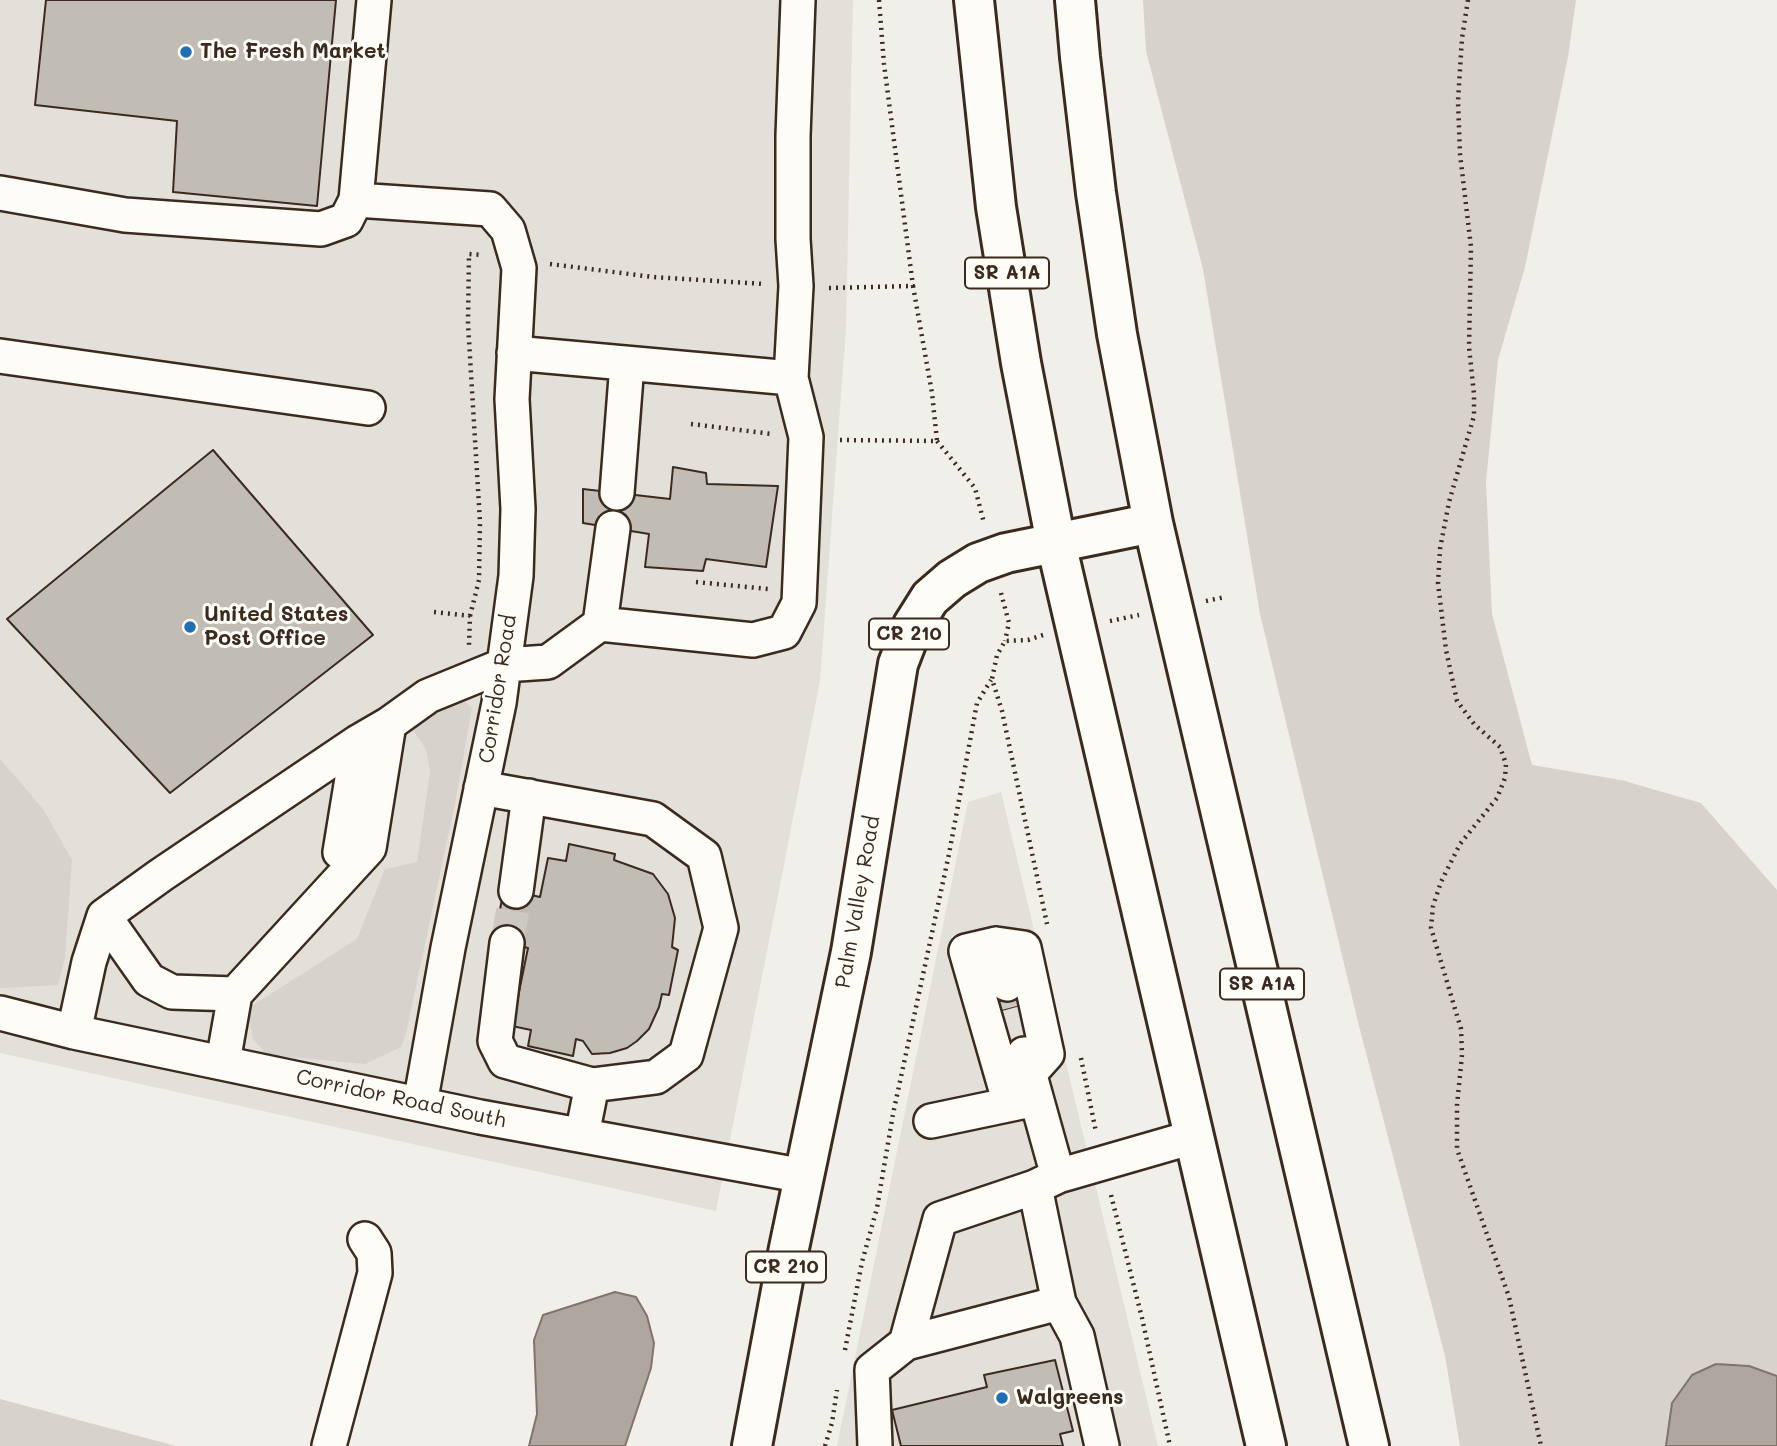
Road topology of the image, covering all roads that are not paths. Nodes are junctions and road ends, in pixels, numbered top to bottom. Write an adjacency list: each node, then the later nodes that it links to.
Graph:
1 (374, 0): 6 (street)
2 (798, 0): 10 (street)
3 (974, 0): 15 (main road, SR A1A)
4 (1075, 0): 13 (main road, SR A1A)
5 (0, 192): 6 (street)
6 (356, 200): 7 (street, Corridor Road)
7 (514, 353): 9 (street); 17 (street, Corridor Road)
8 (0, 356): 11 (street)
9 (627, 364): 10 (street); 12 (street)
10 (791, 378): 16 (street)
11 (368, 408)
12 (617, 493)
13 (1153, 523): 15 (main road, Palm Valley Road / CR 210); 47 (main road, SR A1A)
14 (613, 528): 16 (street)
15 (1056, 543): 36 (main road, SR A1A); 37 (main road, Palm Valley Road / CR 210)
16 (600, 624): 17 (street)
17 (504, 665): 18 (street); 20 (street, Corridor Road)
18 (389, 724): 19 (street); 22 (street)
19 (346, 750): 22 (street); 24 (street)
20 (481, 788): 21 (street); 33 (street, Corridor Road)
21 (529, 796): 23 (street); 31 (street)
22 (355, 863): 27 (street)
23 (516, 891)
24 (104, 916): 27 (street); 29 (street)
25 (507, 943): 31 (street)
26 (996, 944): 32 (street); 32 (street); 32 (street)
27 (235, 994): 30 (street)
28 (0, 1013): 29 (street, Corridor Road South)
29 (74, 1032): 30 (street, Corridor Road South)
30 (223, 1062): 33 (street, Corridor Road South)
31 (592, 1085): 35 (street)
32 (1025, 1092): 34 (street); 38 (street)
33 (420, 1104): 35 (street, Corridor Road South)
34 (931, 1121)
35 (582, 1135): 37 (street, Corridor Road South)
36 (1193, 1137): 38 (street); 46 (main road, SR A1A)
37 (804, 1176): 43 (main road, Palm Valley Road / CR 210)
38 (1046, 1182): 40 (street); 41 (street)
39 (365, 1239): 42 (street)
40 (1059, 1303): 41 (street); 45 (street)
41 (906, 1343): 44 (street)
42 (329, 1446)
43 (752, 1446)
44 (875, 1446)
45 (1102, 1446)
46 (1266, 1446)
47 (1369, 1446)

